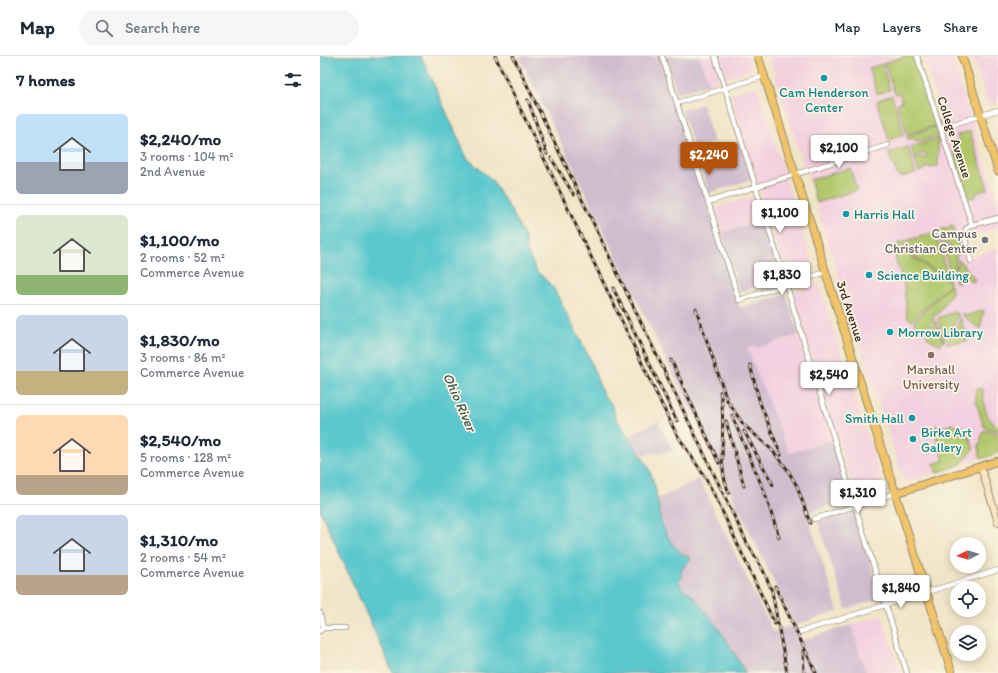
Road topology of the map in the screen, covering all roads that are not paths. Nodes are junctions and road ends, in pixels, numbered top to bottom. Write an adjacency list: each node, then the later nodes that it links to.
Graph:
1 (662, 56): 8 (street)
2 (715, 56): 7 (street)
3 (758, 56): 6 (main road, 3rd Avenue)
4 (917, 56): 11 (street, College Avenue)
5 (962, 56): 10 (main road)
6 (764, 76): 7 (street); 14 (main road, 3rd Avenue)
7 (725, 88): 8 (street); 15 (street)
8 (677, 103): 16 (street)
9 (998, 110): 10 (street)
10 (980, 116): 11 (street); 13 (main road)
11 (941, 128): 18 (street, College Avenue)
12 (888, 145): 14 (street)
13 (998, 171)
14 (795, 174): 15 (street); 20 (main road, 3rd Avenue)
15 (756, 186): 16 (street); 21 (street)
16 (708, 202): 21 (street)
17 (998, 218): 18 (street)
18 (972, 225): 19 (street)
19 (971, 261)
20 (826, 272): 21 (street); 24 (main road, 3rd Avenue)
21 (787, 285): 25 (street)
22 (998, 462): 23 (main road)
23 (981, 467): 24 (main road); 27 (street)
24 (896, 493): 25 (street); 29 (main road, 3rd Avenue)
25 (856, 506): 26 (street); 30 (street)
26 (814, 519)
27 (998, 522)
28 (998, 570): 29 (street)
29 (927, 592): 30 (street); 36 (main road, 3rd Avenue)
30 (886, 605): 34 (street); 35 (street)
31 (320, 613): 33 (street)
32 (345, 628): 33 (street)
33 (322, 629)
34 (799, 632)
35 (907, 673)
36 (952, 673)

